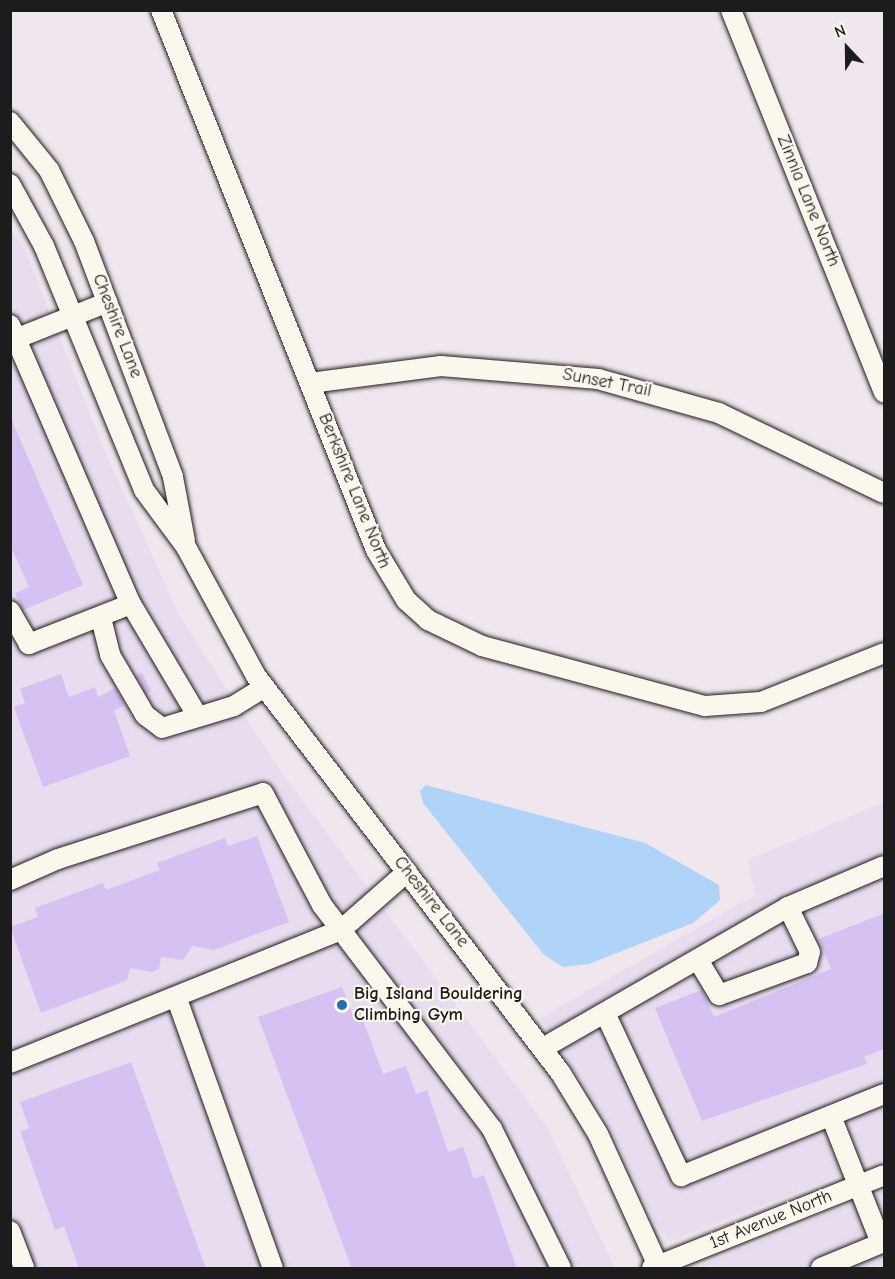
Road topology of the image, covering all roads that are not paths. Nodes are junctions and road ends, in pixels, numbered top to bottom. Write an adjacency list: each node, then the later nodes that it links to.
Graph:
1 (161, 10): 8 (street, Berkshire Lane North)
2 (731, 10): 9 (street, Zinnia Lane North)
3 (10, 122): 5 (street, Cheshire Lane)
4 (10, 184): 6 (street, Cheshire Lane)
5 (108, 302): 6 (street); 11 (street, Cheshire Lane)
6 (72, 316): 7 (street); 11 (street, Cheshire Lane)
7 (12, 335): 12 (street)
8 (310, 382): 10 (street, Sunset Trail); 15 (street, Berkshire Lane North)
9 (885, 392)
10 (885, 493)
11 (186, 547): 16 (street, Cheshire Lane)
12 (131, 604): 14 (street); 17 (street)
13 (10, 611): 14 (street)
14 (101, 618): 17 (street)
15 (885, 652)
16 (264, 687): 17 (street); 19 (street, Cheshire Lane)
17 (198, 717)
18 (885, 866): 21 (street)
19 (407, 872): 22 (street); 26 (street, Cheshire Lane)
20 (10, 880): 22 (street)
21 (788, 907): 23 (street); 23 (street)
22 (341, 930): 24 (street); 37 (street)
23 (698, 960): 25 (street)
24 (177, 999): 27 (street); 36 (street)
25 (606, 1015): 26 (street); 29 (street)
26 (543, 1048): 34 (street, Cheshire Lane)
27 (10, 1063)
28 (885, 1094): 29 (street)
29 (831, 1116): 31 (street)
30 (885, 1174): 31 (street, 1st Avenue North)
31 (857, 1186): 33 (street); 34 (street, 1st Avenue North)
32 (10, 1232): 35 (street)
33 (883, 1242): 38 (street)
34 (656, 1268)
35 (24, 1269)
36 (273, 1269)
37 (561, 1269)
38 (822, 1269)

